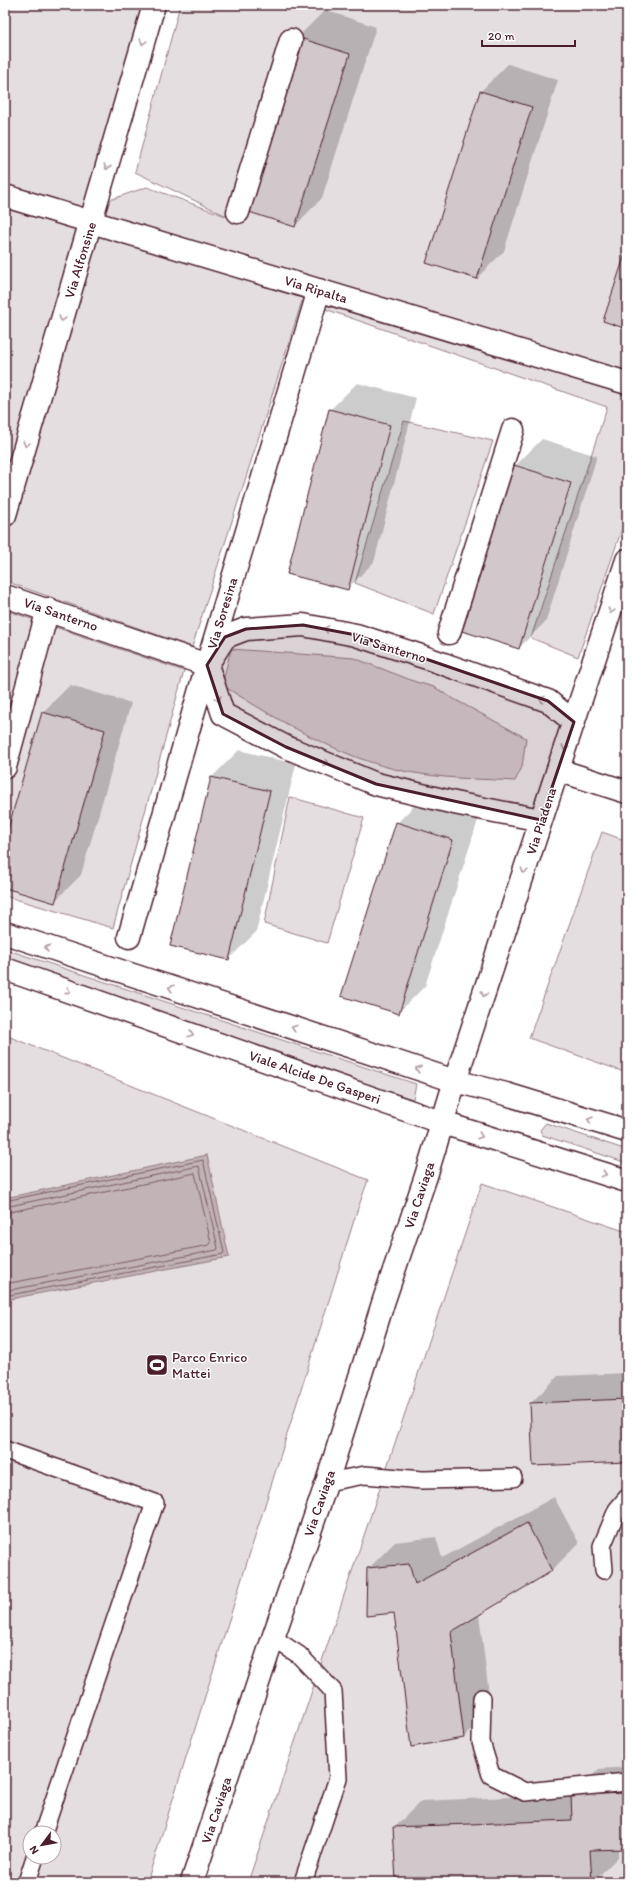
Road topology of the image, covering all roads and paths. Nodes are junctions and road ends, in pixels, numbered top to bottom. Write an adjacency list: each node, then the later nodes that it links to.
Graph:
1 (154, 5): 5 (street, Via Alfonsine, one-way to 5)
2 (291, 40): 4 (street)
3 (5, 196): 5 (street, Via Ripalta)
4 (238, 212)
5 (91, 222): 6 (street, Via Ripalta); 9 (street, Via Alfonsine, one-way to 9)
6 (319, 290): 7 (street, Via Ripalta); 14 (street, Via Soresina)
7 (627, 383)
8 (513, 430): 13 (street)
9 (5, 515)
10 (627, 560): 15 (street, Via Piadena, one-way to 15)
11 (5, 596): 12 (street, Via Santerno)
12 (48, 610): 14 (street, Via Santerno); 16 (street)
13 (449, 633)
14 (207, 665): 15 (street, Via Santerno, one-way to 14); 19 (street, one-way to 19); 21 (street, Via Soresina)
15 (574, 722): 17 (street, Via Piadena, one-way to 17)
16 (5, 767)
17 (558, 770): 18 (street); 19 (street, Via Piadena)
18 (627, 792)
19 (541, 820): 23 (street, Via Piadena, one-way to 23)
20 (5, 933): 23 (street, one-way to 20)
21 (129, 937)
22 (5, 969): 24 (street, Viale Alcide De Gasperi, one-way to 24)
23 (455, 1081): 24 (street, Via Piadena); 25 (street, one-way to 23)
24 (443, 1123): 26 (street, Viale Alcide De Gasperi, one-way to 26); 29 (street, Via Caviaga)
25 (627, 1131)
26 (627, 1181)
27 (5, 1450): 35 (lane)
28 (513, 1478): 29 (lane)
29 (327, 1482): 32 (street, Via Caviaga)
30 (627, 1498): 31 (lane)
31 (604, 1570)
32 (273, 1638): 38 (street, Via Caviaga); 39 (lane)
33 (482, 1698): 34 (lane)
34 (627, 1782)
35 (46, 1825)
36 (32, 1865): 37 (lane)
37 (27, 1882)
38 (192, 1882)
39 (303, 1882)

